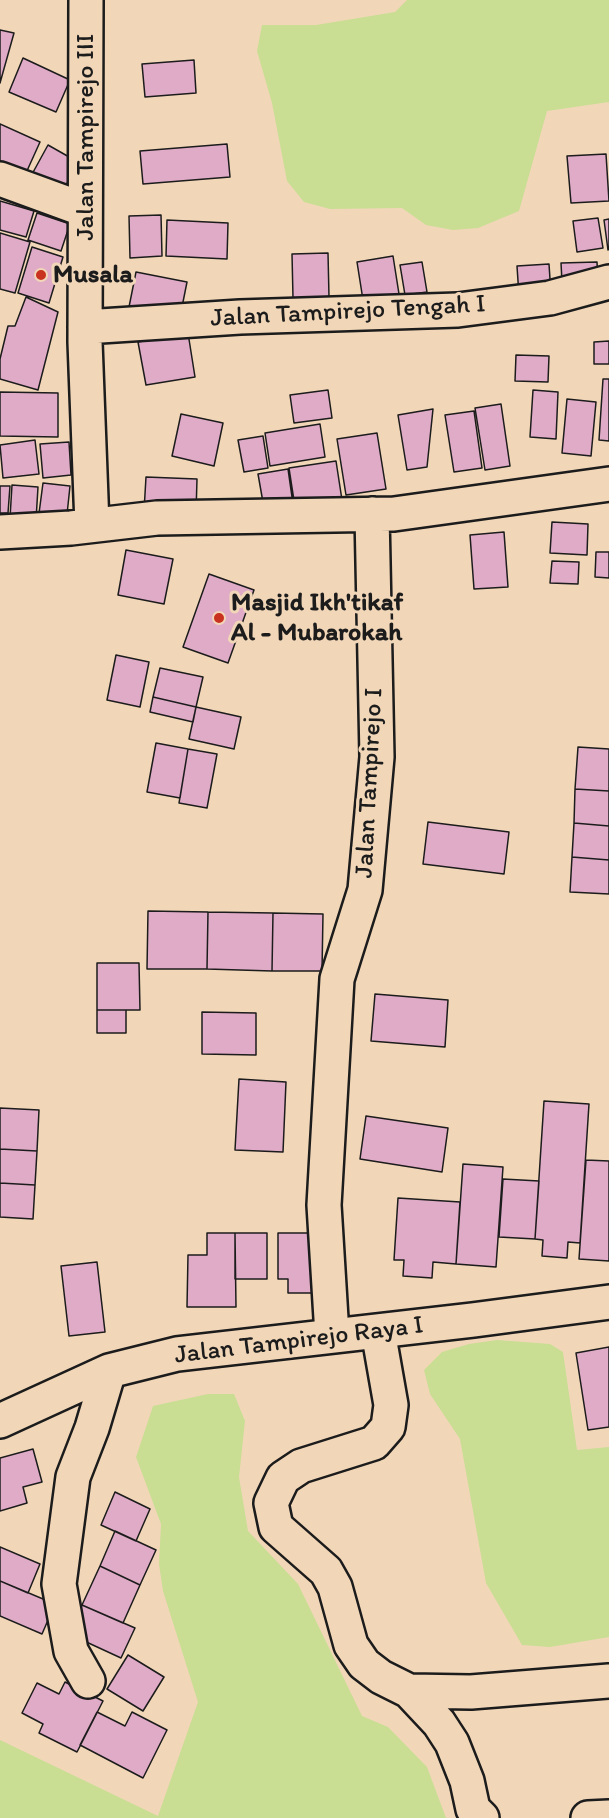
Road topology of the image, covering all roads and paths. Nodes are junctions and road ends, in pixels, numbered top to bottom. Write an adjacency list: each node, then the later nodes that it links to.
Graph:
1 (86, 0): 3 (street, Jalan Tampirejo III)
2 (0, 179): 3 (street)
3 (86, 210): 5 (street, Jalan Tampirejo III)
4 (609, 282): 5 (street, Jalan Tampirejo Tengah I)
5 (85, 327): 8 (street, Jalan Tampirejo III)
6 (609, 484): 7 (street)
7 (372, 514): 8 (street); 12 (street, Jalan Tampirejo I)
8 (92, 525): 9 (street)
9 (0, 532)
10 (609, 1302): 11 (street, Jalan Tampirejo Raya I)
11 (378, 1331): 12 (street, Jalan Tampirejo Raya I); 17 (street)
12 (332, 1335): 13 (street, Jalan Tampirejo Raya I)
13 (109, 1371): 14 (street, Jalan Tampirejo Raya I); 15 (street)
14 (0, 1421)
15 (88, 1681)
16 (609, 1681): 17 (street)
17 (409, 1691): 19 (street)
18 (609, 1817): 20 (street)
19 (482, 1818)
20 (588, 1818)

